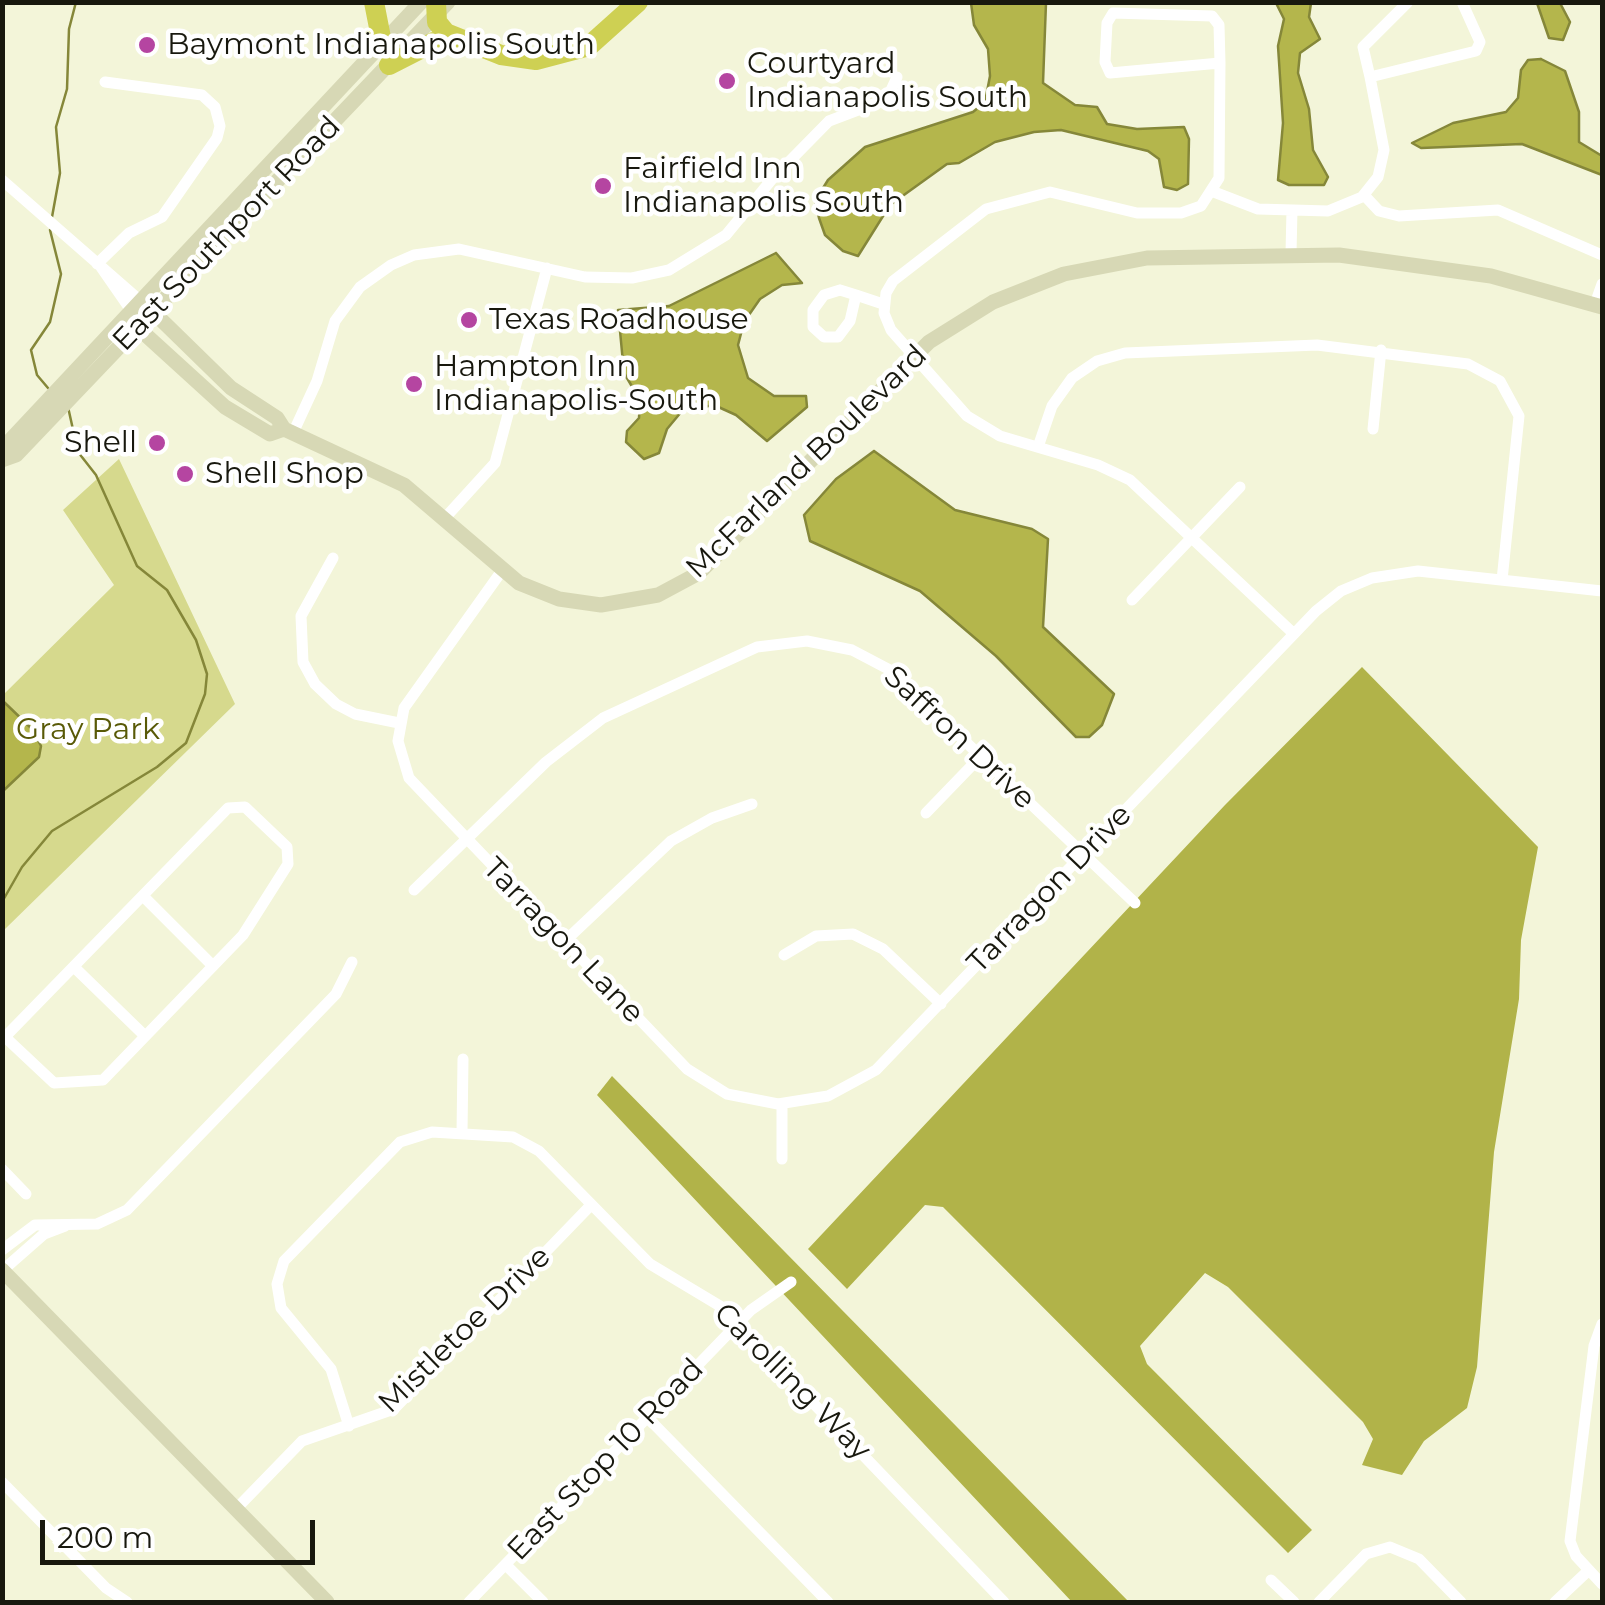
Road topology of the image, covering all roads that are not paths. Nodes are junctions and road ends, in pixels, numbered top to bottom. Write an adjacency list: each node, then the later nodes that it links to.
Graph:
1 (374, 2): 7 (highway)
2 (638, 2): 6 (highway)
3 (1408, 2): 11 (street)
4 (1462, 2): 11 (street)
5 (432, 5): 6 (highway); 7 (street, East Southport Road); 9 (street, East Southport Road)
6 (462, 39): 9 (highway)
7 (382, 43): 25 (street, East Southport Road)
8 (1220, 63): 8 (street); 14 (street)
9 (388, 65): 25 (street, East Southport Road)
10 (897, 77): 20 (street)
11 (1370, 77): 15 (street)
12 (104, 82): 19 (street)
13 (2, 180): 19 (street)
14 (1214, 192): 16 (street); 23 (street)
15 (1364, 195): 16 (street); 18 (street)
16 (1292, 210): 17 (street)
17 (1292, 253): 24 (street, McFarland Boulevard); 27 (street, McFarland Boulevard)
18 (1602, 255)
19 (99, 265): 25 (street)
20 (546, 268): 29 (street); 34 (street)
21 (1602, 284): 24 (street)
22 (856, 295): 22 (street); 23 (street)
23 (883, 304): 27 (street)
24 (1599, 306)
25 (141, 311): 29 (street, McFarland Boulevard); 31 (street, East Southport Road); 32 (street, East Southport Road)
26 (1381, 350): 28 (street); 30 (street); 38 (street)
27 (913, 356): 30 (street); 37 (street, McFarland Boulevard)
28 (1372, 430)
29 (289, 431): 34 (street, McFarland Boulevard)
30 (1038, 448): 35 (street)
31 (2, 449)
32 (2, 460)
33 (1240, 486): 35 (street)
34 (444, 519): 37 (street, McFarland Boulevard)
35 (1192, 537): 40 (street); 41 (street)
36 (333, 558): 42 (street)
37 (501, 572): 42 (street)
38 (1502, 580): 39 (street, Tarragon Drive); 41 (street, Tarragon Drive)
39 (1602, 591)
40 (1132, 600)
41 (1294, 634): 47 (street, Tarragon Drive)
42 (399, 723): 46 (street, Tarragon Lane)
43 (980, 756): 45 (street); 46 (street, Saffron Drive); 47 (street, Saffron Drive)
44 (752, 804): 51 (street)
45 (926, 813)
46 (465, 841): 48 (street, Saffron Drive); 51 (street, Tarragon Lane)
47 (1084, 854): 50 (street, Saffron Drive); 56 (street, Tarragon Drive)
48 (414, 890)
49 (143, 896): 54 (street); 54 (street); 55 (street)
50 (1135, 903)
51 (564, 942): 60 (street, Tarragon Lane)
52 (784, 955): 56 (street)
53 (352, 962): 66 (street)
54 (213, 966): 57 (street)
55 (74, 967): 57 (street); 58 (street)
56 (941, 1004): 60 (street, Tarragon Drive)
57 (145, 1036): 58 (street)
58 (4, 1038)
59 (464, 1059): 61 (street)
60 (782, 1104): 62 (street)
61 (462, 1133): 65 (street, Carolling Way); 73 (street, Carolling Way)
62 (782, 1158)
63 (2, 1169): 64 (street)
64 (26, 1194)
65 (591, 1204): 70 (street, Carolling Way); 73 (street, Mistletoe Drive)
66 (74, 1224): 67 (street); 68 (street)
67 (2, 1250)
68 (3, 1270): 75 (street)
69 (792, 1282): 70 (street, East Stop 10 Road)
70 (737, 1324): 72 (street, East Stop 10 Road); 85 (street, Carolling Way)
71 (1602, 1324): 77 (street)
72 (647, 1417): 76 (street, East Stop 10 Road); 84 (street)
73 (350, 1426): 75 (street, Mistletoe Drive)
74 (2, 1482): 80 (street)
75 (236, 1509): 81 (street)
76 (506, 1565): 82 (street, East Stop 10 Road); 83 (street)
77 (1588, 1570): 79 (street); 89 (street)
78 (1271, 1580): 86 (street)
79 (1602, 1584)
80 (127, 1602)
81 (327, 1602)
82 (469, 1602)
83 (543, 1602)
84 (828, 1602)
85 (1004, 1602)
86 (1294, 1602)
87 (1319, 1602): 88 (street)
88 (1460, 1602)
89 (1554, 1602)

